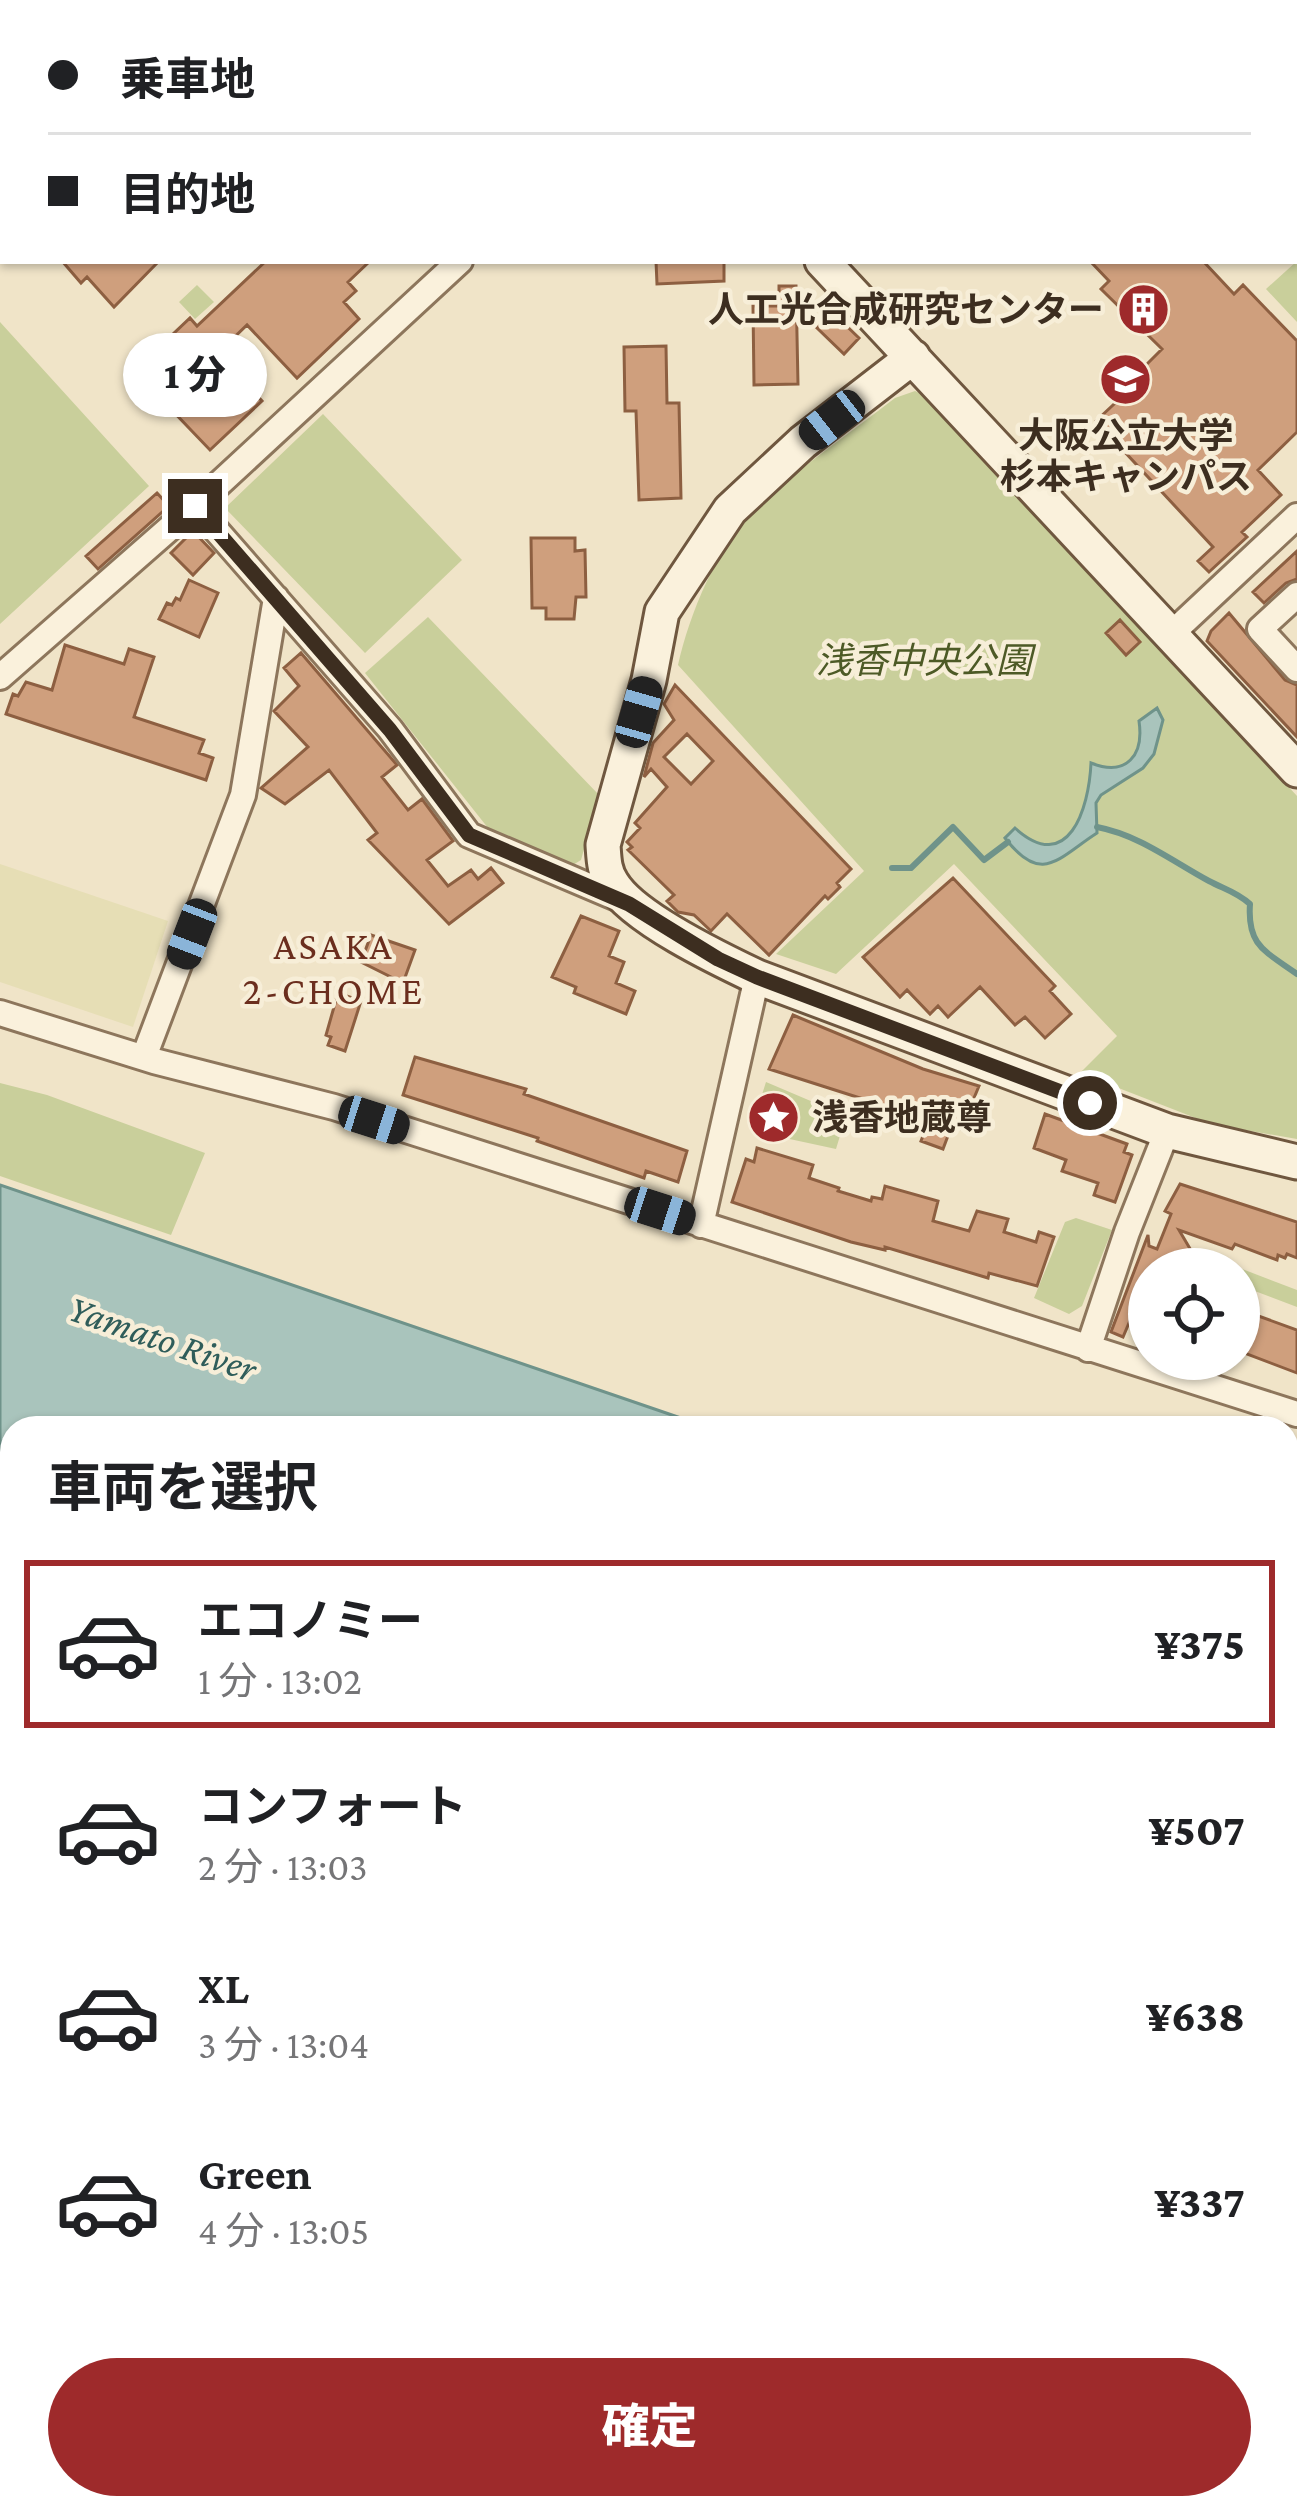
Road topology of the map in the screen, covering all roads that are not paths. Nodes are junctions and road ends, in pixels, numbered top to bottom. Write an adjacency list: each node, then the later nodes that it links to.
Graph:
1 (457, 264): 4 (street)
2 (825, 264): 3 (street)
3 (913, 357): 8 (street); 12 (street)
4 (195, 506): 7 (street); 10 (street)
5 (1293, 528): 8 (street)
6 (1297, 595): 9 (street)
7 (276, 598): 12 (street); 15 (street)
8 (1171, 635): 11 (street)
9 (1297, 669)
10 (0, 677)
11 (1297, 770)
12 (629, 904): 13 (street)
13 (757, 977): 16 (street); 18 (street)
14 (0, 1013): 15 (street)
15 (145, 1058): 18 (street)
16 (1167, 1131): 17 (street); 19 (street)
17 (1297, 1162)
18 (700, 1225): 19 (street)
19 (1088, 1349): 20 (street)
20 (1297, 1414)

